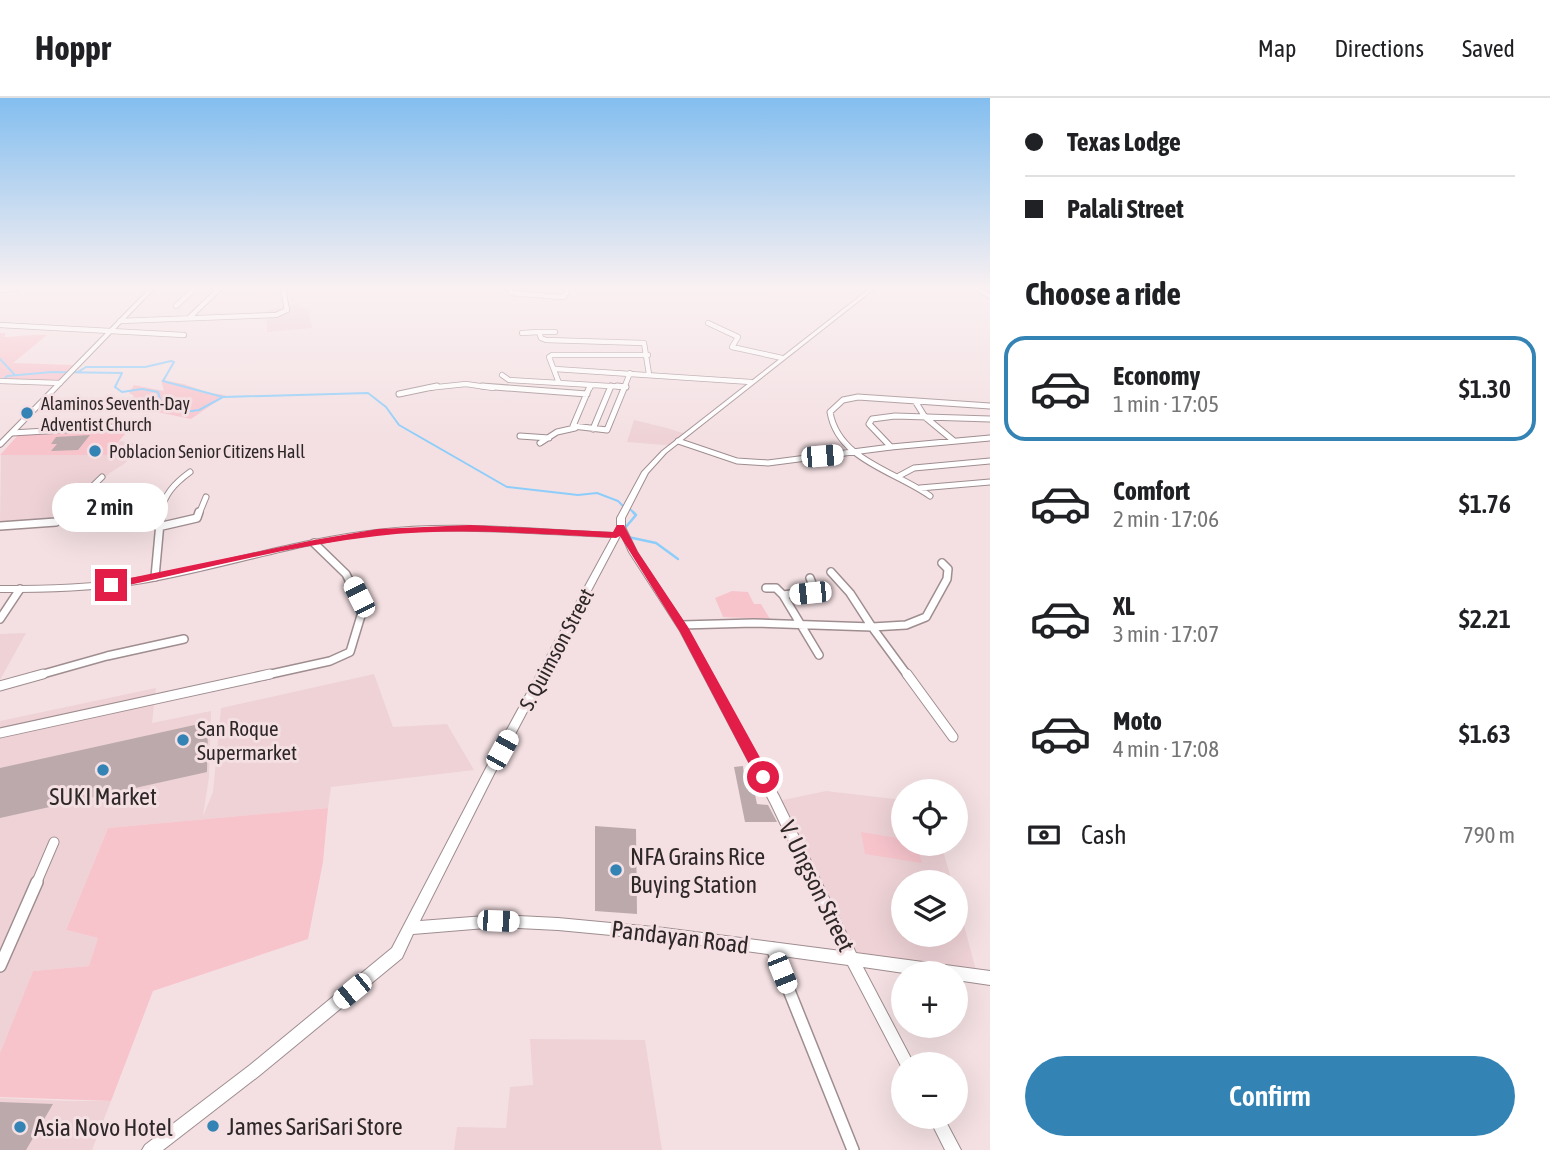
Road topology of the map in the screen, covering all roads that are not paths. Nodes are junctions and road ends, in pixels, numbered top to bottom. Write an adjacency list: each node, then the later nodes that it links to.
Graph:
1 (103, 338): 13 (street)
2 (541, 338): 5 (street)
3 (737, 338): 6 (street)
4 (808, 338): 6 (street, S. Quimson Street)
5 (648, 355): 7 (street); 9 (street)
6 (782, 358): 12 (street, S. Quimson Street)
7 (555, 369): 8 (street); 14 (street)
8 (630, 373): 9 (street); 17 (street)
9 (649, 374): 12 (street)
10 (502, 375): 14 (street)
11 (0, 381): 13 (street)
12 (751, 382): 32 (street, S. Quimson Street)
13 (60, 383): 28 (street)
14 (559, 383): 15 (street)
15 (591, 385): 16 (street); 19 (street)
16 (611, 386): 17 (street); 27 (street)
17 (626, 387): 27 (street)
18 (399, 394): 19 (street)
19 (587, 394): 26 (street)
20 (915, 401): 21 (street); 23 (street); 37 (street)
21 (988, 406): 22 (street)
22 (990, 412)
23 (925, 417): 24 (street); 33 (street); 36 (street)
24 (990, 419)
25 (131, 426): 28 (street)
26 (575, 428): 27 (street); 30 (street)
27 (593, 429)
28 (12, 433): 35 (street)
29 (520, 436): 30 (street)
30 (549, 438): 34 (street)
31 (990, 439): 33 (street)
32 (678, 441): 37 (street); 50 (street, S. Quimson Street)
33 (954, 441): 36 (street)
34 (540, 443)
35 (0, 445)
36 (891, 447): 37 (street)
37 (854, 452): 40 (street)
38 (990, 461): 40 (street)
39 (190, 472): 46 (street)
40 (899, 476): 43 (street)
41 (102, 477): 48 (street)
42 (990, 482): 43 (street)
43 (920, 488): 44 (street)
44 (930, 496)
45 (206, 497): 49 (street)
46 (162, 505): 47 (street); 49 (street)
47 (123, 507)
48 (0, 526)
49 (158, 527): 54 (street)
50 (618, 531): 51 (street); 61 (street, V. Ungson Street); 70 (street, S. Quimson Street)
51 (314, 543): 54 (street); 67 (street)
52 (942, 563): 63 (street)
53 (831, 572): 63 (street)
54 (155, 578): 58 (street)
55 (810, 578): 59 (street)
56 (766, 588): 59 (street)
57 (0, 589): 58 (street)
58 (20, 589): 60 (street)
59 (783, 595): 62 (street)
60 (0, 619)
61 (681, 625): 62 (street); 72 (street, V. Ungson Street)
62 (802, 626): 63 (street); 65 (street)
63 (872, 627): 68 (street)
64 (184, 639): 66 (street)
65 (819, 655)
66 (0, 686)
67 (0, 733)
68 (953, 737)
69 (54, 842): 73 (street)
70 (411, 928): 71 (street, Pandayan Road); 77 (street, S. Quimson Street)
71 (772, 948): 72 (street, Pandayan Road); 78 (street)
72 (852, 960): 74 (street, Pandayan Road); 75 (street, V. Ungson Street)
73 (0, 966)
74 (990, 978)
75 (901, 1052)
76 (942, 1129): 79 (street)
77 (149, 1150)
78 (853, 1150)
79 (953, 1150)

